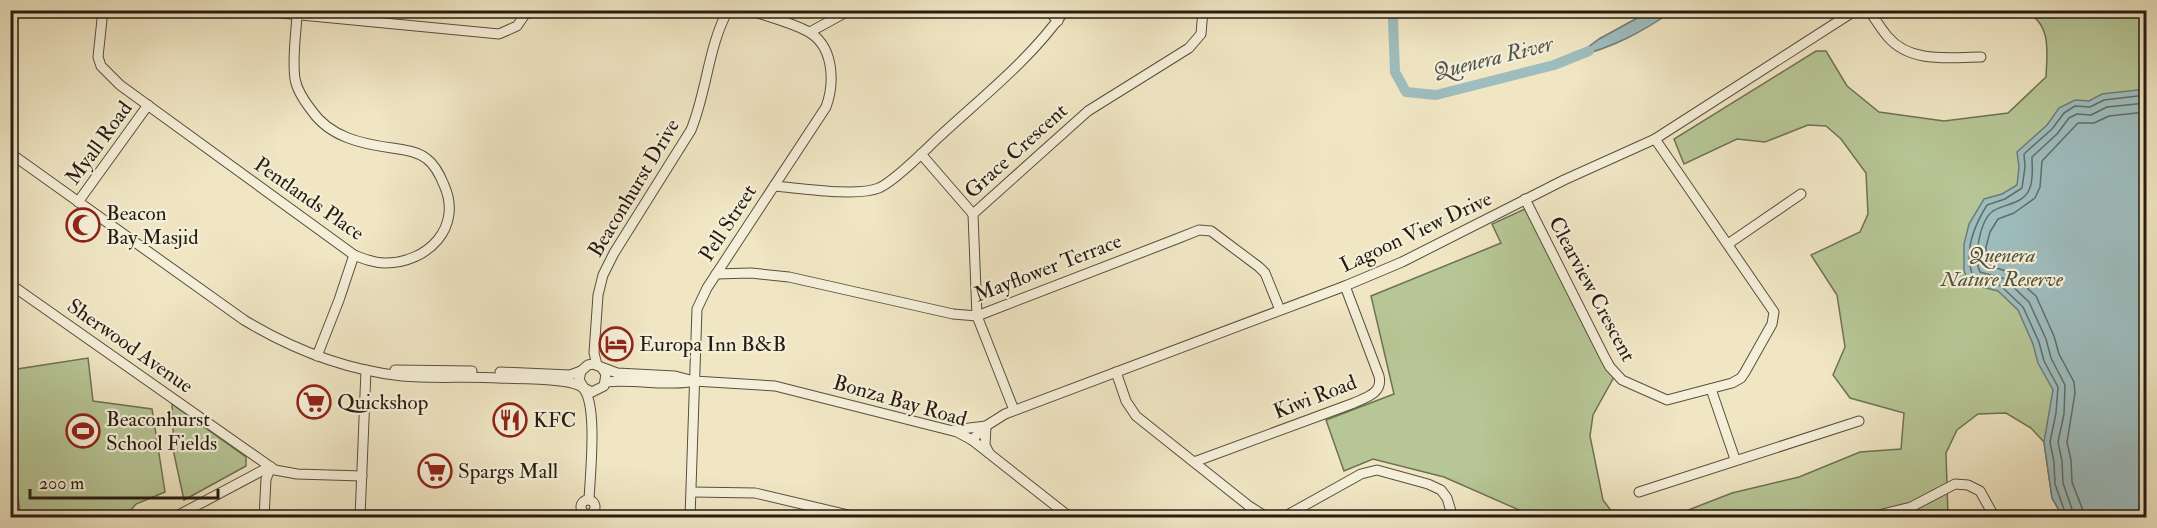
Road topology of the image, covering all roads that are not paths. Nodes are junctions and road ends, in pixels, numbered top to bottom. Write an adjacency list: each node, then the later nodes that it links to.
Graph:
1 (103, 10): 16 (street, Pentlands Place)
2 (249, 10): 12 (street)
3 (528, 10): 12 (street)
4 (728, 10): 32 (street, Beaconhurst Drive)
5 (750, 10): 14 (street)
6 (850, 10): 14 (street)
7 (1047, 10): 13 (street)
8 (1065, 10): 13 (street)
9 (1203, 10): 24 (street, Grace Crescent)
10 (1856, 10): 17 (street, Lagoon View Drive)
11 (1869, 10): 15 (street)
12 (297, 15): 26 (street, Pentlands Place)
13 (1058, 21): 19 (street)
14 (810, 32): 20 (street, Pell Street)
15 (1982, 57)
16 (148, 105): 23 (street, Myall Road); 26 (street, Pentlands Place)
17 (1655, 139): 22 (street, Lagoon View Drive); 25 (street, Clearview Crescent)
18 (10, 153): 23 (street)
19 (921, 154): 20 (street); 24 (street)
20 (774, 186): 27 (street, Pell Street)
21 (1801, 194): 25 (street)
22 (1525, 200): 28 (street, Lagoon View Drive); 41 (street, Clearview Crescent)
23 (78, 202): 33 (street)
24 (972, 214): 31 (street, Grace Crescent)
25 (1728, 244): 41 (street, Clearview Crescent)
26 (354, 255): 33 (street)
27 (716, 274): 31 (street, Mayflower Terrace); 38 (street, Pell Street)
28 (1345, 286): 30 (street, Lagoon View Drive); 50 (street, Kiwi Road)
29 (12, 288): 51 (street, Sherwood Avenue)
30 (1280, 310): 31 (street, Mayflower Terrace); 37 (street, Lagoon View Drive)
31 (977, 316): 42 (street, Grace Crescent)
32 (594, 353): 34 (street, Beaconhurst Drive); 35 (street)
33 (316, 356): 36 (street)
34 (599, 365): 35 (street); 38 (street, Bonza Bay Road); 39 (street)
35 (582, 369): 36 (street); 40 (street)
36 (366, 370): 40 (street); 52 (street)
37 (1116, 372): 42 (street, Lagoon View Drive); 50 (street)
38 (694, 381): 39 (street, Bonza Bay Road); 46 (street, Bonza Bay Road); 53 (street, Pell Street)
39 (603, 386): 40 (street); 43 (street)
40 (584, 388): 43 (street)
41 (1711, 389): 49 (street)
42 (1014, 410): 45 (street, Lagoon View Drive)
43 (592, 416): 55 (street)
44 (1859, 421): 49 (street)
45 (986, 426): 46 (street); 47 (street, Lagoon View Drive); 48 (street)
46 (951, 430): 47 (street, Bonza Bay Road)
47 (972, 440): 48 (street, Bonza Bay Road)
48 (989, 454): 61 (street, Bonza Bay Road)
49 (1735, 459): 54 (street)
50 (1194, 462): 62 (street)
51 (270, 467): 52 (street, Sherwood Avenue); 56 (street); 57 (street)
52 (362, 476): 58 (street)
53 (692, 492): 59 (street, Pell Street); 60 (street)
54 (1639, 492)
55 (588, 516)
56 (173, 518)
57 (264, 518)
58 (360, 518)
59 (690, 518)
60 (861, 518)
61 (1071, 518)
62 (1268, 518)
63 (1282, 518): 64 (street)
64 (1453, 518)
65 (1867, 518): 66 (street)
66 (1995, 518)

